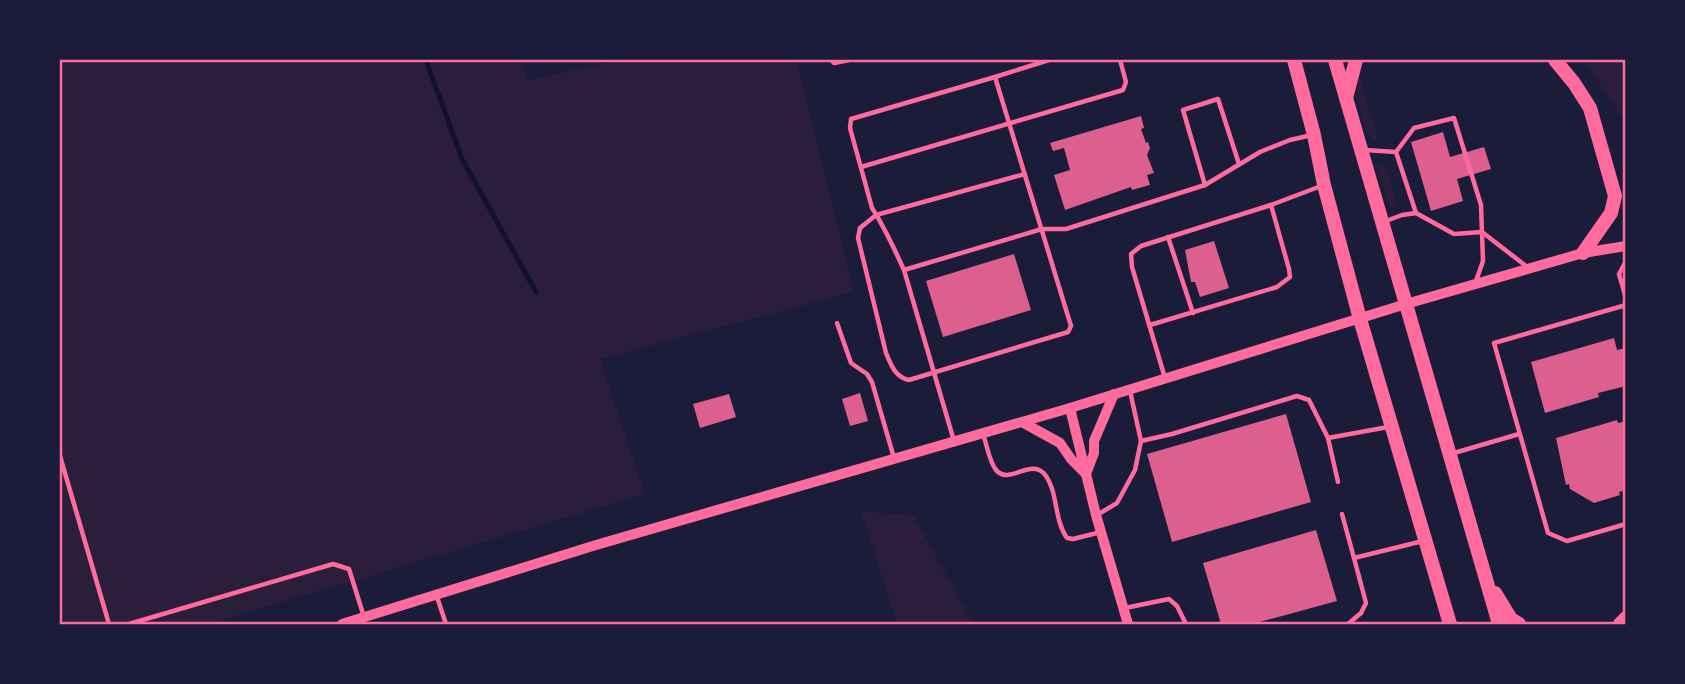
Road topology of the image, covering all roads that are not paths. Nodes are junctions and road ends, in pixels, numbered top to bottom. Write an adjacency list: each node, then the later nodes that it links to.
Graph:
1 (831, 60): 2 (lane)
2 (849, 60)
3 (1049, 60): 9 (lane)
4 (1120, 60): 11 (lane)
5 (1294, 60): 12 (main road)
6 (1335, 60): 10 (main road)
7 (1356, 60): 10 (main road)
8 (1555, 60): 28 (main road)
9 (995, 77): 11 (lane); 16 (lane)
10 (1346, 99): 13 (main road)
11 (1010, 124): 16 (lane); 17 (lane)
12 (1314, 135): 15 (lane); 19 (main road)
13 (1361, 150): 14 (lane); 23 (main road)
14 (1396, 152): 21 (lane); 25 (lane)
15 (1239, 164): 18 (lane); 18 (lane)
16 (861, 167): 22 (lane)
17 (1025, 174): 22 (lane); 24 (lane)
18 (1205, 185): 24 (lane)
19 (1324, 185): 20 (lane); 37 (main road)
20 (1271, 205): 26 (lane); 36 (lane)
21 (1416, 213): 23 (lane); 25 (lane)
22 (876, 215): 31 (lane); 40 (lane)
23 (1382, 222): 34 (main road)
24 (1042, 229): 31 (lane); 40 (lane)
25 (1482, 232): 30 (lane); 32 (lane)
26 (1168, 237): 36 (lane); 39 (lane)
27 (1626, 246): 28 (street)
28 (1583, 253): 30 (street)
29 (1626, 261): 33 (lane)
30 (1529, 269): 32 (street)
31 (904, 270): 40 (lane)
32 (1474, 285): 34 (street)
33 (1626, 298)
34 (1406, 304): 37 (street); 52 (main road)
35 (1626, 305): 48 (lane)
36 (1193, 313): 39 (lane)
37 (1360, 319): 41 (street); 46 (main road)
38 (838, 323): 54 (lane)
39 (1150, 325): 41 (lane)
40 (934, 373): 51 (lane)
41 (1166, 379): 42 (street)
42 (1129, 390): 43 (street); 50 (lane)
43 (1114, 394): 44 (street); 55 (street)
44 (1070, 408): 45 (street); 55 (street)
45 (1022, 422): 47 (street); 55 (street)
46 (1393, 426): 49 (lane); 61 (main road)
47 (983, 433): 51 (street); 60 (lane)
48 (1520, 433): 52 (lane); 59 (lane)
49 (1328, 438): 50 (lane); 56 (lane)
50 (1141, 440): 58 (lane)
51 (954, 442): 54 (street)
52 (1450, 454): 63 (main road)
53 (60, 456): 69 (lane)
54 (895, 459): 64 (street)
55 (1086, 474): 58 (street)
56 (1338, 482)
57 (1342, 514): 62 (lane)
58 (1096, 515): 60 (street)
59 (1626, 524)
60 (1101, 531): 66 (street)
61 (1426, 540): 62 (lane); 65 (main road)
62 (1354, 558): 75 (lane)
63 (1485, 576): 78 (main road); 79 (main road)
64 (437, 597): 67 (street); 72 (lane)
65 (1443, 600): 76 (main road); 77 (main road)
66 (1123, 608): 73 (street); 74 (lane)
67 (365, 618): 70 (lane); 71 (street)
68 (1626, 618): 80 (main road)
69 (109, 625)
70 (129, 625)
71 (342, 625)
72 (446, 625)
73 (1128, 625)
74 (1186, 625)
75 (1348, 625)
76 (1441, 625)
77 (1450, 625)
78 (1499, 625)
79 (1519, 625)
80 (1620, 625)

